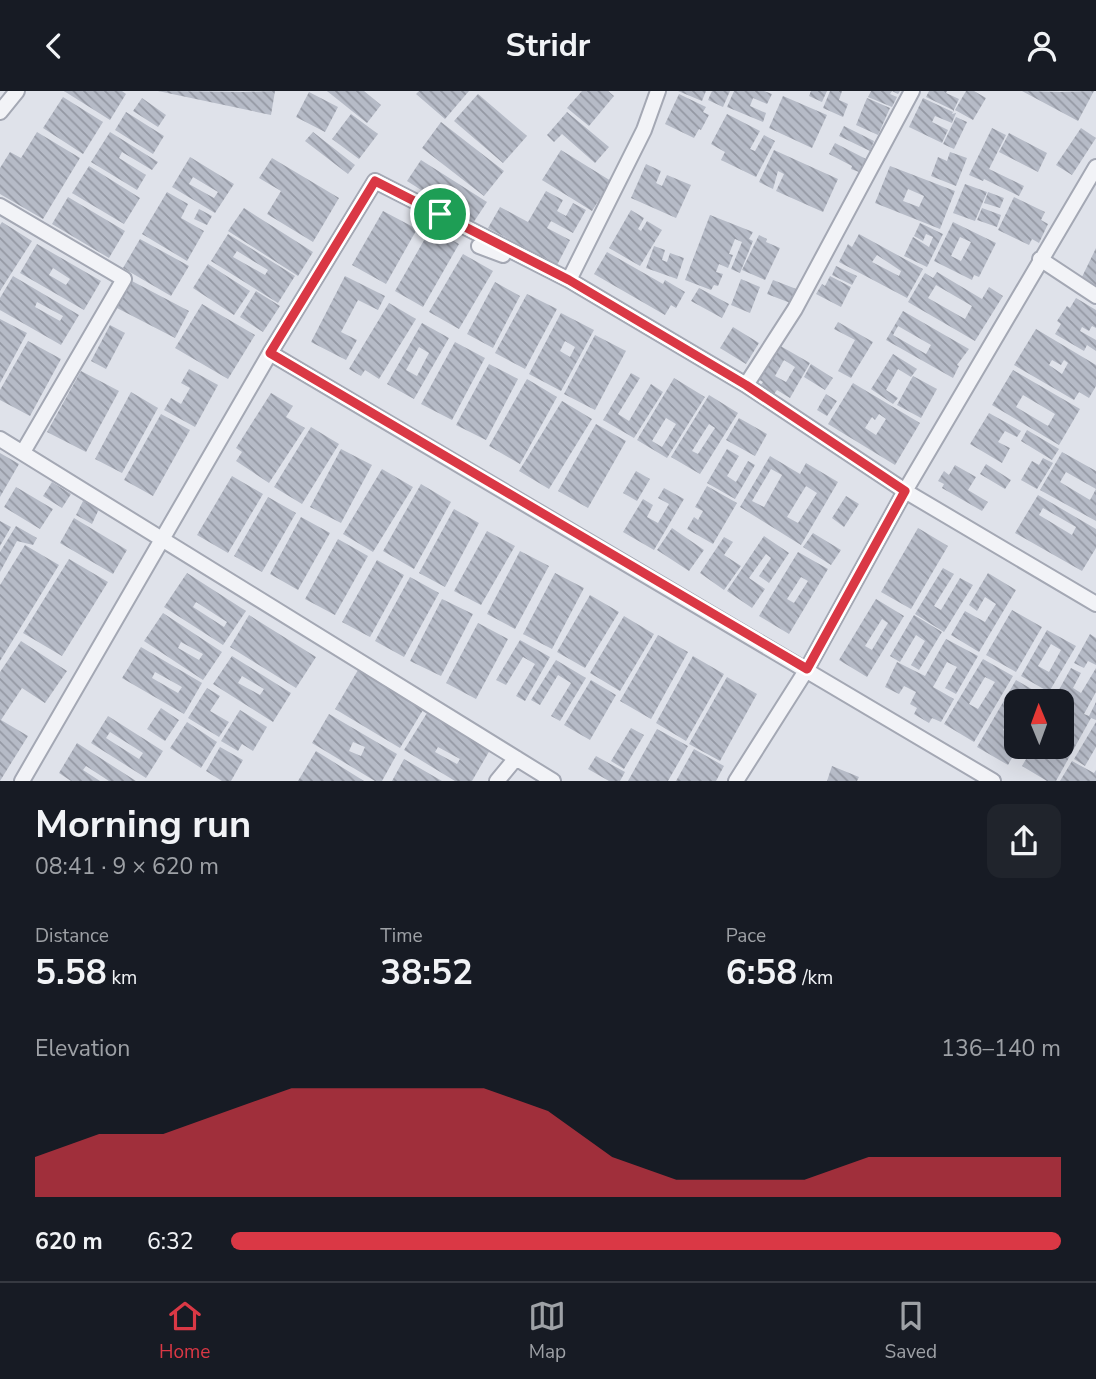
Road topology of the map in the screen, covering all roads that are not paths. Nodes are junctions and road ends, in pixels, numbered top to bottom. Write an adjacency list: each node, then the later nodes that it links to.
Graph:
1 (17, 91): 4 (street)
2 (658, 91): 9 (street)
3 (912, 91): 12 (street)
4 (0, 112)
5 (1096, 167): 8 (street)
6 (0, 206): 14 (street)
7 (479, 246): 9 (street)
8 (1040, 260): 10 (street); 16 (street)
9 (569, 280): 11 (street); 12 (street)
10 (1096, 296)
11 (270, 353): 17 (street); 19 (street)
12 (746, 385): 15 (street); 16 (street)
13 (0, 439): 14 (street)
14 (23, 452): 17 (street)
15 (882, 468)
16 (905, 491): 18 (street); 19 (street)
17 (161, 538): 20 (street); 21 (street)
18 (1096, 604)
19 (807, 669): 24 (street); 25 (street)
20 (516, 758): 22 (street); 23 (street)
21 (22, 781)
22 (497, 781)
23 (553, 781)
24 (736, 781)
25 (993, 781)

